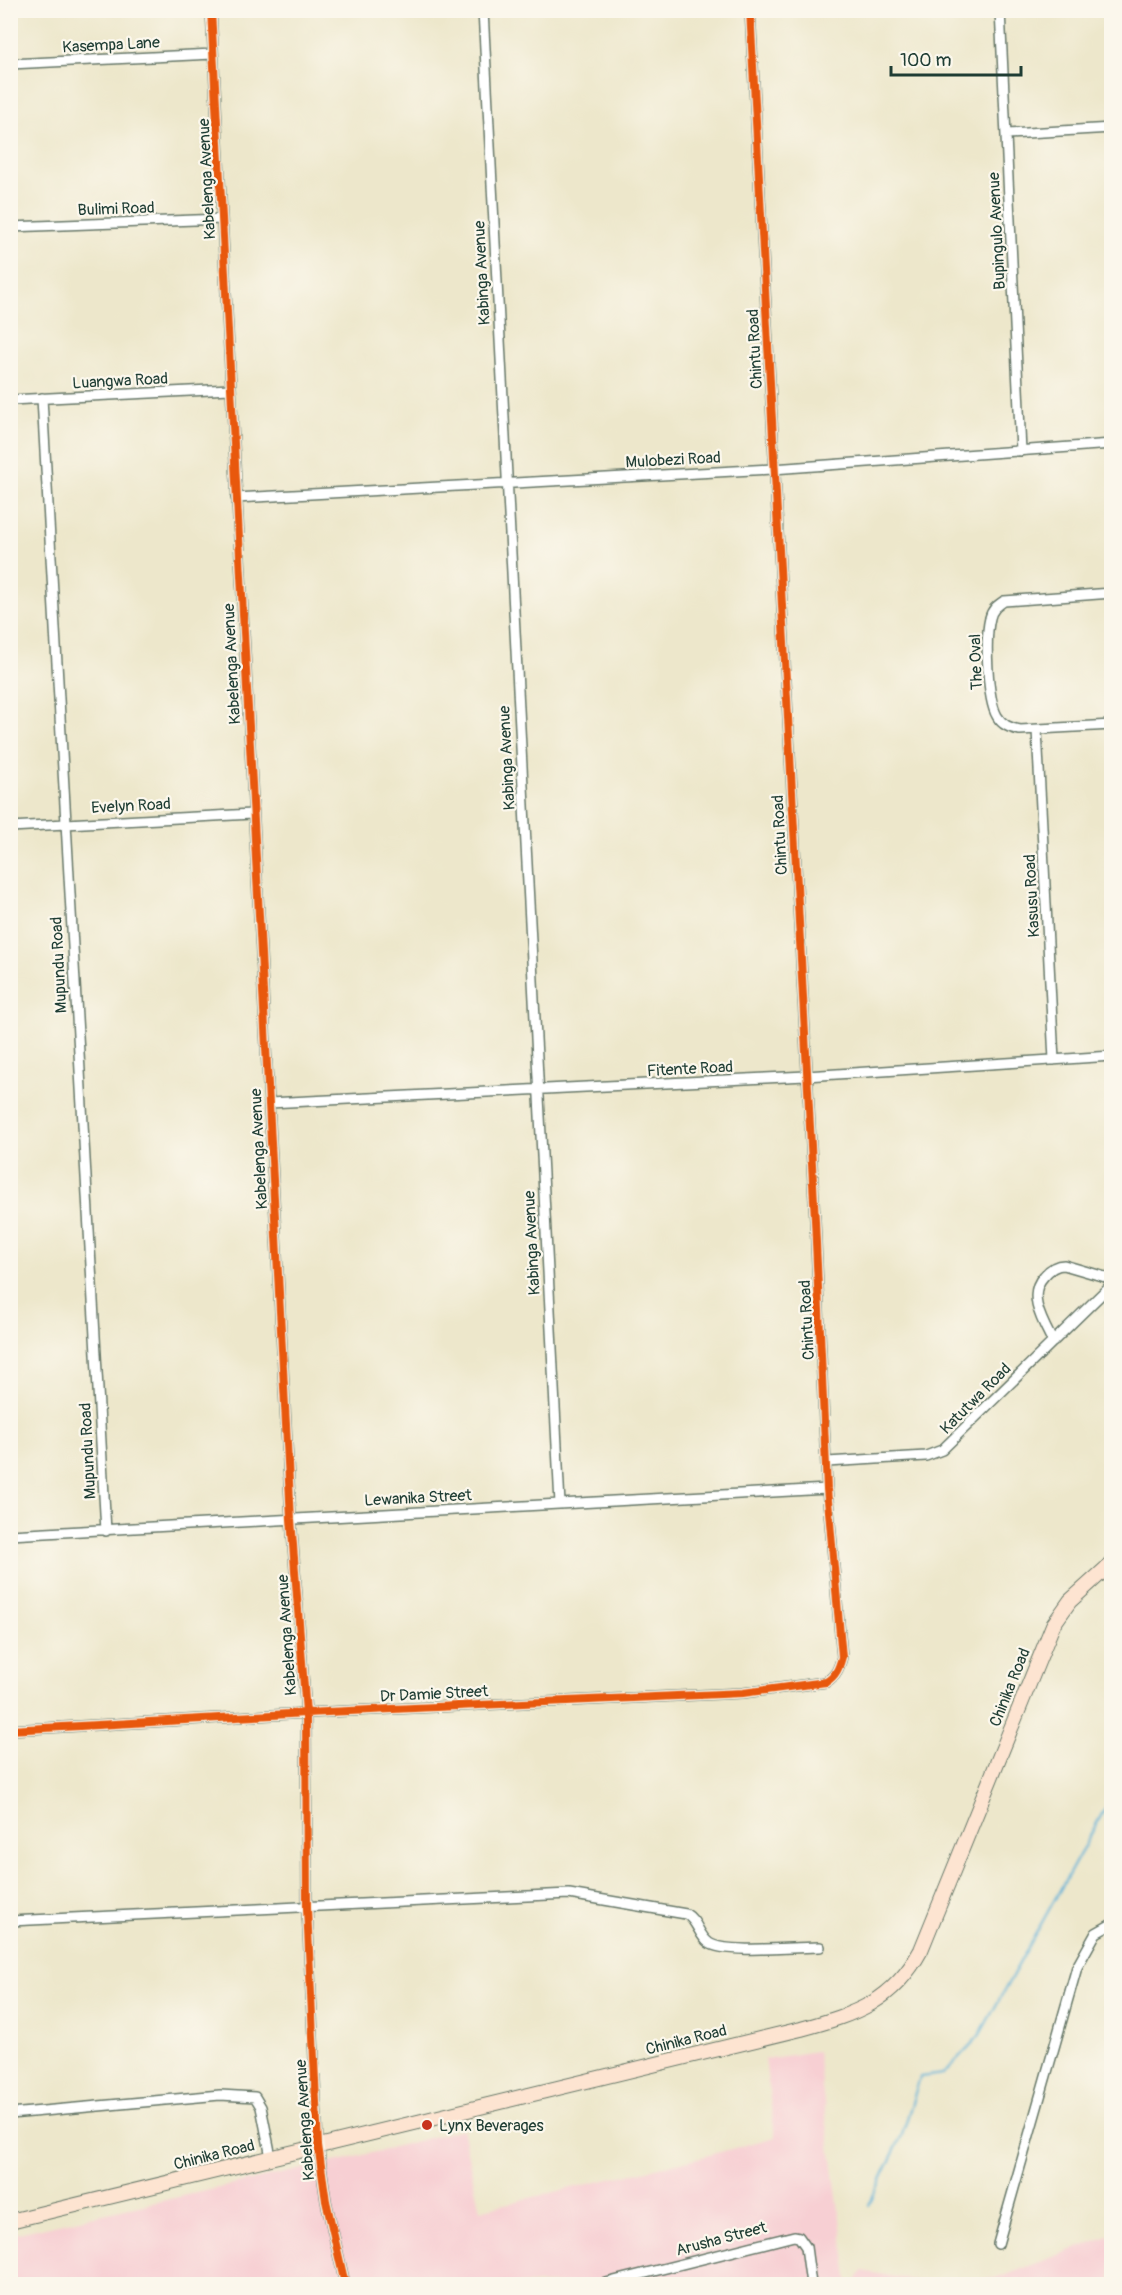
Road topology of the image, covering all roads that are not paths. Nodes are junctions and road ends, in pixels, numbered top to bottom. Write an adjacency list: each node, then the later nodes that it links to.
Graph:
1 (211, 10): 5 (street, Kabelenga Avenue)
2 (483, 10): 17 (street, Kabinga Avenue)
3 (750, 10): 16 (street, Chintu Road)
4 (1000, 10): 8 (street, Bupingulo Avenue)
5 (213, 54): 6 (street, Kasempa Lane); 9 (street, Kabelenga Avenue)
6 (10, 64)
7 (1112, 128): 8 (street)
8 (1007, 134): 15 (street, Bupingulo Avenue)
9 (222, 219): 10 (street, Bulimi Road); 11 (street, Kabelenga Avenue)
10 (10, 227)
11 (230, 390): 12 (street, Luangwa Road); 18 (street, Kabelenga Avenue)
12 (42, 398): 13 (street, Luangwa Road); 23 (street, Mupundu Road)
13 (10, 400)
14 (1112, 444): 15 (street, Mulobezi Road)
15 (1021, 451): 16 (street, Mulobezi Road)
16 (773, 469): 17 (street, Mulobezi Road); 27 (street, Chintu Road)
17 (507, 483): 18 (street, Mulobezi Road); 28 (street, Kabinga Avenue)
18 (236, 498): 22 (street, Kabelenga Avenue)
19 (1112, 593): 21 (street, The Oval)
20 (1112, 725): 21 (street, The Oval)
21 (1037, 730): 26 (street, Kasusu Road)
22 (252, 814): 23 (street, Evelyn Road); 29 (street, Kabelenga Avenue)
23 (65, 824): 24 (street, Evelyn Road); 37 (street, Mupundu Road)
24 (10, 827)
25 (1112, 1056): 26 (street, Fitente Road)
26 (1054, 1060): 27 (street, Fitente Road)
27 (806, 1077): 28 (street, Fitente Road); 33 (street, Chintu Road)
28 (538, 1091): 29 (street, Fitente Road); 35 (street, Kabinga Avenue)
29 (269, 1103): 36 (street, Kabelenga Avenue)
30 (1112, 1279): 32 (street)
31 (1112, 1284): 32 (street, Katutwa Road)
32 (1053, 1342): 33 (street, Katutwa Road)
33 (827, 1462): 34 (street, Chintu Road)
34 (827, 1489): 35 (street, Lewanika Street); 40 (street, Chintu Road)
35 (560, 1504): 36 (street, Lewanika Street)
36 (291, 1519): 37 (street, Lewanika Street); 41 (street, Kabelenga Avenue)
37 (106, 1531): 38 (street, Lewanika Street)
38 (10, 1535)
39 (1112, 1563): 48 (main road, Chinika Road)
40 (842, 1657): 41 (street, Dr Damie Street)
41 (306, 1713): 42 (street, Dr Damie Street); 43 (street, Kabelenga Avenue)
42 (10, 1730)
43 (307, 1908): 44 (street); 46 (street); 48 (street, Kabelenga Avenue)
44 (10, 1921)
45 (1112, 1924): 51 (street)
46 (820, 1947)
47 (10, 2114): 49 (street)
48 (318, 2145): 49 (main road, Chinika Road); 52 (street, Kabelenga Avenue)
49 (271, 2157): 50 (main road, Chinika Road)
50 (10, 2222)
51 (998, 2244)
52 (345, 2284)
53 (602, 2284): 54 (street, Arusha Street)
54 (811, 2284)

